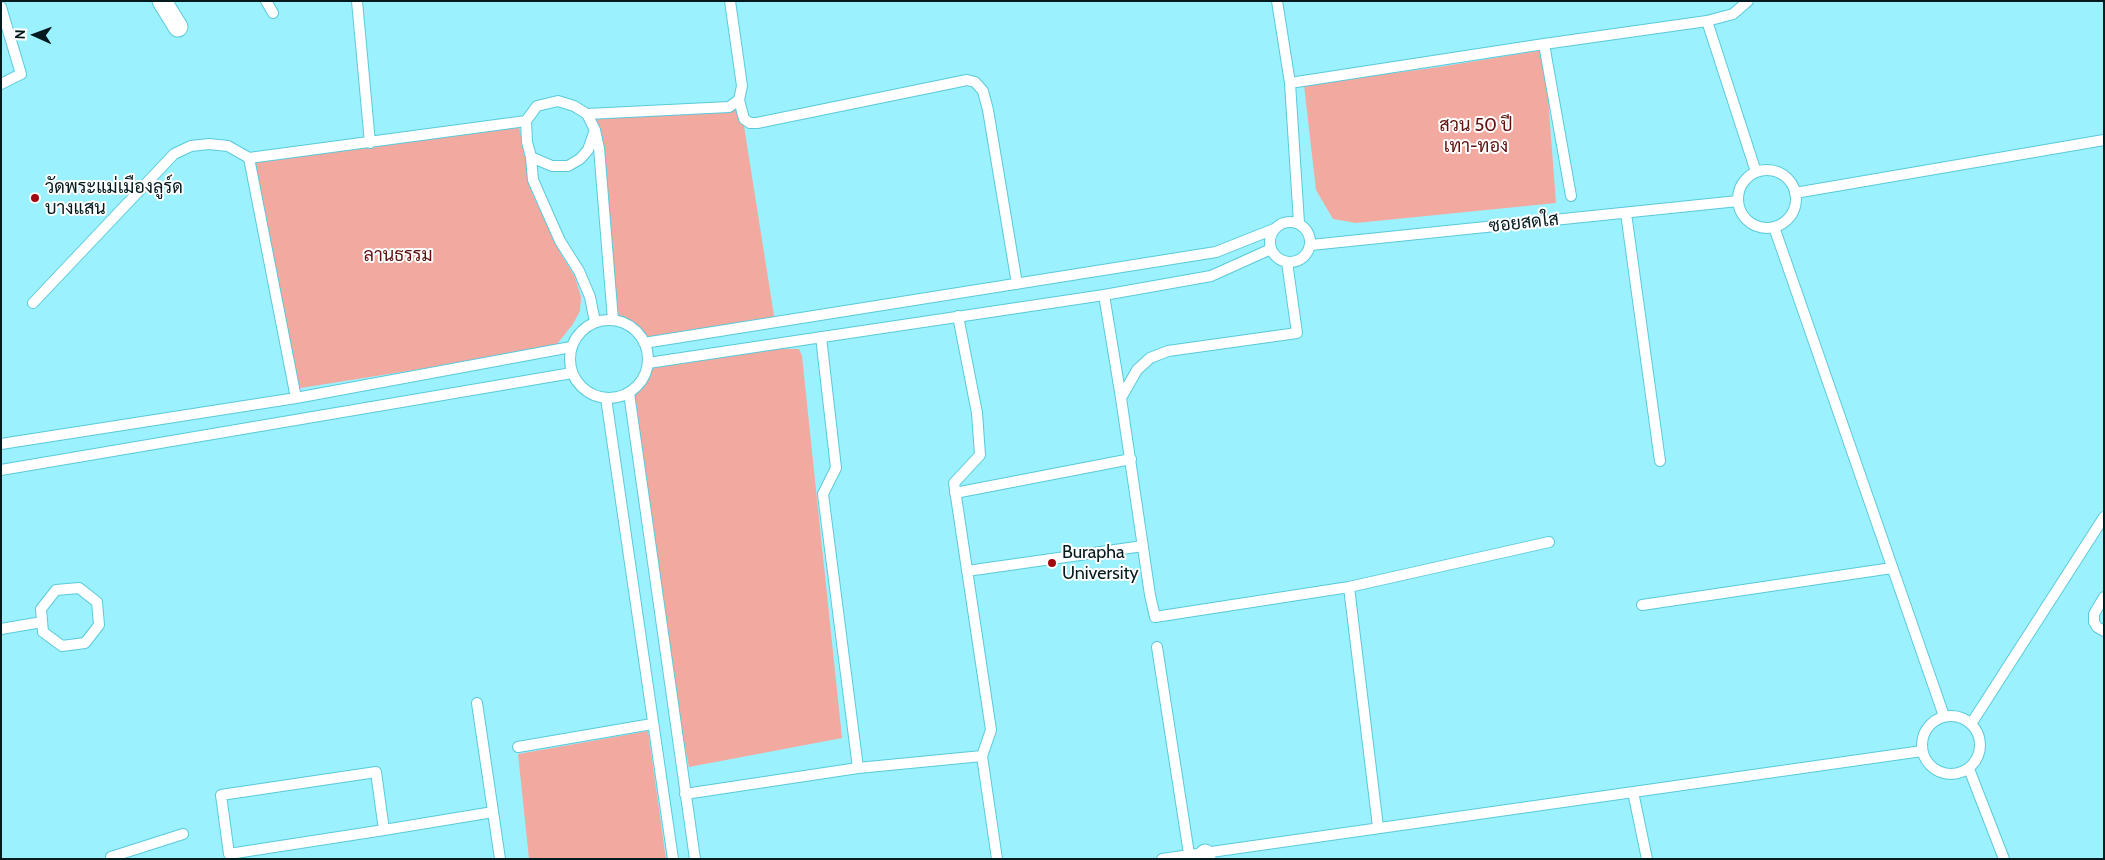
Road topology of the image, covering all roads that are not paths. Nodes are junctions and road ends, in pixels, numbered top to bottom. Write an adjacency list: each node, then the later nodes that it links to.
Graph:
1 (162, 1): 10 (street)
2 (266, 1): 8 (lane)
3 (357, 1): 19 (lane)
4 (730, 1): 14 (lane)
5 (1277, 1): 12 (lane)
6 (1748, 1): 9 (lane)
7 (1, 7): 13 (lane)
8 (274, 13)
9 (1707, 21): 11 (lane); 22 (lane)
10 (178, 26)
11 (1544, 44): 12 (lane); 24 (lane)
12 (1290, 83): 27 (lane)
13 (1, 84)
14 (739, 100): 15 (lane); 33 (lane)
15 (587, 114): 16 (lane); 17 (lane)
16 (526, 121): 19 (lane); 20 (lane)
17 (595, 130): 20 (lane); 37 (lane)
18 (2104, 140): 23 (lane)
19 (370, 143): 21 (lane)
20 (531, 157): 38 (lane)
21 (248, 158): 35 (lane); 45 (lane)
22 (1756, 172): 23 (lane); 25 (lane)
23 (1795, 193): 28 (lane)
24 (1571, 196)
25 (1738, 201): 26 (lane, ซอยสดใส); 28 (lane)
26 (1626, 213): 30 (lane, ซอยสดใส); 50 (lane)
27 (1300, 224): 29 (lane); 30 (lane)
28 (1774, 227): 56 (lane)
29 (1274, 229): 31 (lane); 33 (lane)
30 (1310, 245): 32 (lane)
31 (1271, 249): 32 (lane); 34 (lane)
32 (1287, 262): 47 (lane)
33 (1017, 284): 40 (lane)
34 (1104, 295): 36 (lane); 47 (lane)
35 (33, 303)
36 (958, 316): 39 (lane); 52 (lane)
37 (613, 320): 38 (lane); 40 (lane)
38 (596, 322): 41 (lane)
39 (821, 337): 42 (lane); 72 (lane)
40 (644, 343): 42 (lane)
41 (572, 347): 43 (lane); 45 (lane)
42 (648, 363): 44 (lane)
43 (572, 373): 46 (lane); 51 (lane)
44 (629, 393): 46 (lane); 75 (lane)
45 (296, 398): 48 (lane)
46 (606, 398): 67 (lane)
47 (1121, 398): 49 (lane)
48 (1, 444)
49 (1131, 459): 52 (lane); 55 (lane)
50 (1660, 461)
51 (1, 470)
52 (956, 493): 57 (lane)
53 (2104, 517): 68 (lane)
54 (1549, 542): 58 (lane)
55 (1143, 546): 57 (lane); 58 (lane)
56 (1892, 568): 60 (lane); 66 (lane)
57 (967, 571): 71 (lane)
58 (1349, 587): 77 (lane)
59 (2103, 600): 63 (lane)
60 (1642, 605)
61 (42, 622): 61 (lane); 62 (lane)
62 (1, 629)
63 (2104, 631)
64 (1157, 647): 80 (lane)
65 (477, 704): 76 (lane)
66 (1944, 716): 68 (lane); 70 (lane)
67 (652, 724): 69 (lane); 83 (lane)
68 (1971, 724): 73 (lane)
69 (518, 747)
70 (1922, 751): 73 (lane); 74 (lane)
71 (982, 756): 72 (lane); 85 (lane)
72 (858, 768): 75 (lane)
73 (1969, 769): 88 (lane)
74 (1633, 792): 77 (lane); 87 (lane)
75 (685, 794): 84 (lane)
76 (493, 812): 78 (lane); 82 (lane)
77 (1378, 827): 80 (lane)
78 (384, 830): 78 (lane)
79 (183, 834): 81 (lane)
80 (1200, 856): 86 (lane)
81 (112, 859)
82 (500, 859)
83 (673, 859)
84 (695, 859)
85 (997, 859)
86 (1162, 859)
87 (1647, 859)
88 (2004, 859)

